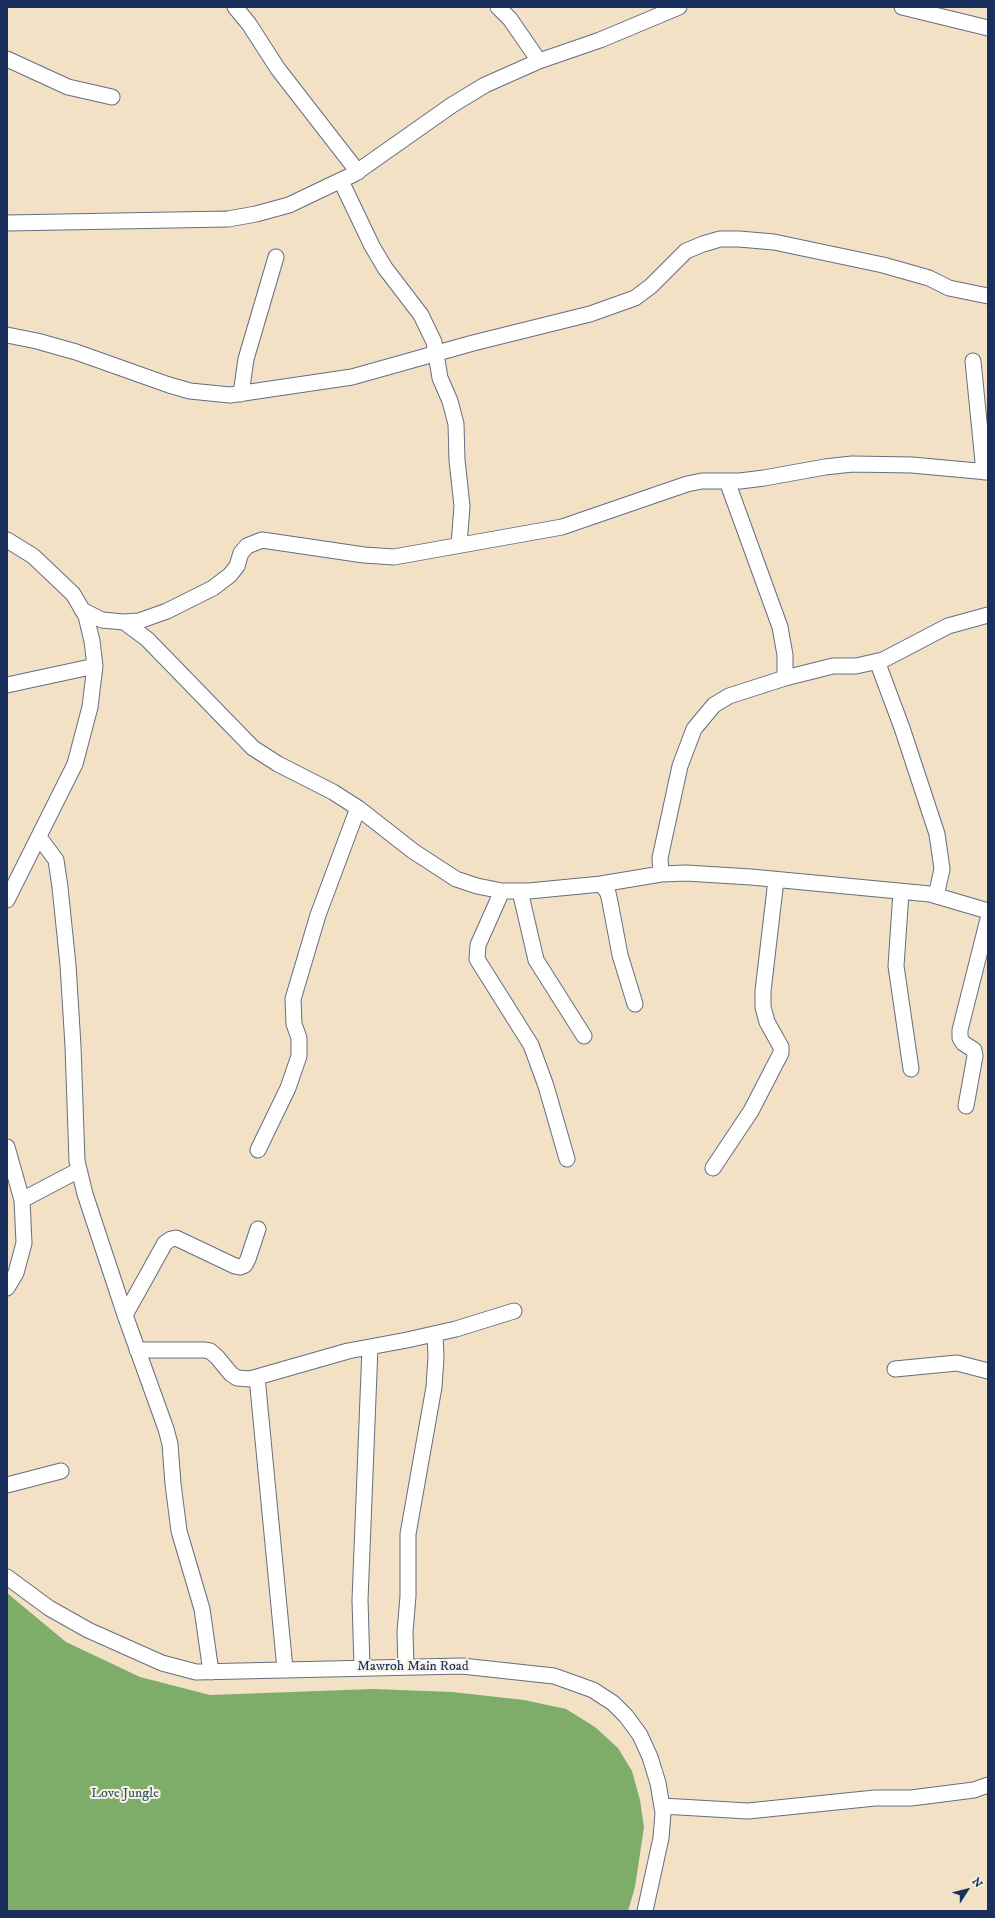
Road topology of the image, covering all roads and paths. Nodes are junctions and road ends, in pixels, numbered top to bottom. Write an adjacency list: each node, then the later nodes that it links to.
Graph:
1 (235, 7): 9 (street)
2 (498, 7): 7 (street)
3 (676, 7): 7 (street)
4 (902, 7): 5 (street)
5 (988, 28)
6 (7, 59): 8 (street)
7 (539, 61): 9 (street)
8 (112, 96)
9 (358, 172): 10 (street)
10 (341, 181): 11 (street); 15 (street)
11 (7, 223)
12 (276, 257): 17 (street)
13 (988, 296): 15 (street)
14 (7, 335): 17 (street)
15 (437, 353): 17 (street); 21 (street)
16 (973, 361): 18 (street)
17 (241, 394)
18 (986, 472): 19 (street)
19 (727, 481): 21 (street); 27 (street)
20 (7, 540): 22 (street)
21 (459, 545): 24 (street)
22 (82, 610): 24 (street); 26 (street)
23 (988, 615): 25 (street)
24 (124, 622): 29 (street)
25 (878, 661): 27 (street); 37 (street)
26 (94, 666): 28 (street); 30 (street)
27 (785, 678): 31 (street)
28 (7, 684)
29 (358, 808): 35 (street); 46 (street)
30 (39, 838): 38 (street); 49 (street)
31 (661, 874): 32 (street); 33 (street)
32 (776, 880): 36 (street); 48 (street)
33 (601, 884): 34 (street); 41 (street)
34 (520, 891): 35 (street); 42 (street)
35 (502, 892): 47 (street)
36 (901, 892): 37 (street); 43 (street)
37 (936, 896): 39 (street)
38 (7, 900)
39 (988, 912)
40 (988, 919): 44 (street)
41 (634, 1004)
42 (584, 1036)
43 (911, 1069)
44 (966, 1106)
45 (7, 1147): 50 (street)
46 (258, 1150)
47 (567, 1159)
48 (713, 1168)
49 (79, 1170): 50 (street); 54 (street)
50 (22, 1200): 52 (street)
51 (258, 1229): 54 (street)
52 (7, 1288)
53 (514, 1311): 55 (street)
54 (125, 1315): 57 (street)
55 (435, 1334): 56 (street); 64 (street)
56 (370, 1348): 60 (street); 65 (street)
57 (137, 1350): 60 (street); 67 (street)
58 (896, 1369): 59 (street)
59 (988, 1371)
60 (257, 1377): 66 (street)
61 (61, 1471): 62 (street)
62 (7, 1485)
63 (7, 1577): 67 (street, Mawroh Main Road)
64 (406, 1666): 65 (street, Mawroh Main Road); 69 (street, Mawroh Main Road)
65 (362, 1667): 66 (street, Mawroh Main Road)
66 (285, 1669): 67 (street, Mawroh Main Road)
67 (211, 1672)
68 (988, 1786): 69 (street)
69 (662, 1806): 70 (street, Mawroh Main Road)
70 (645, 1911)

